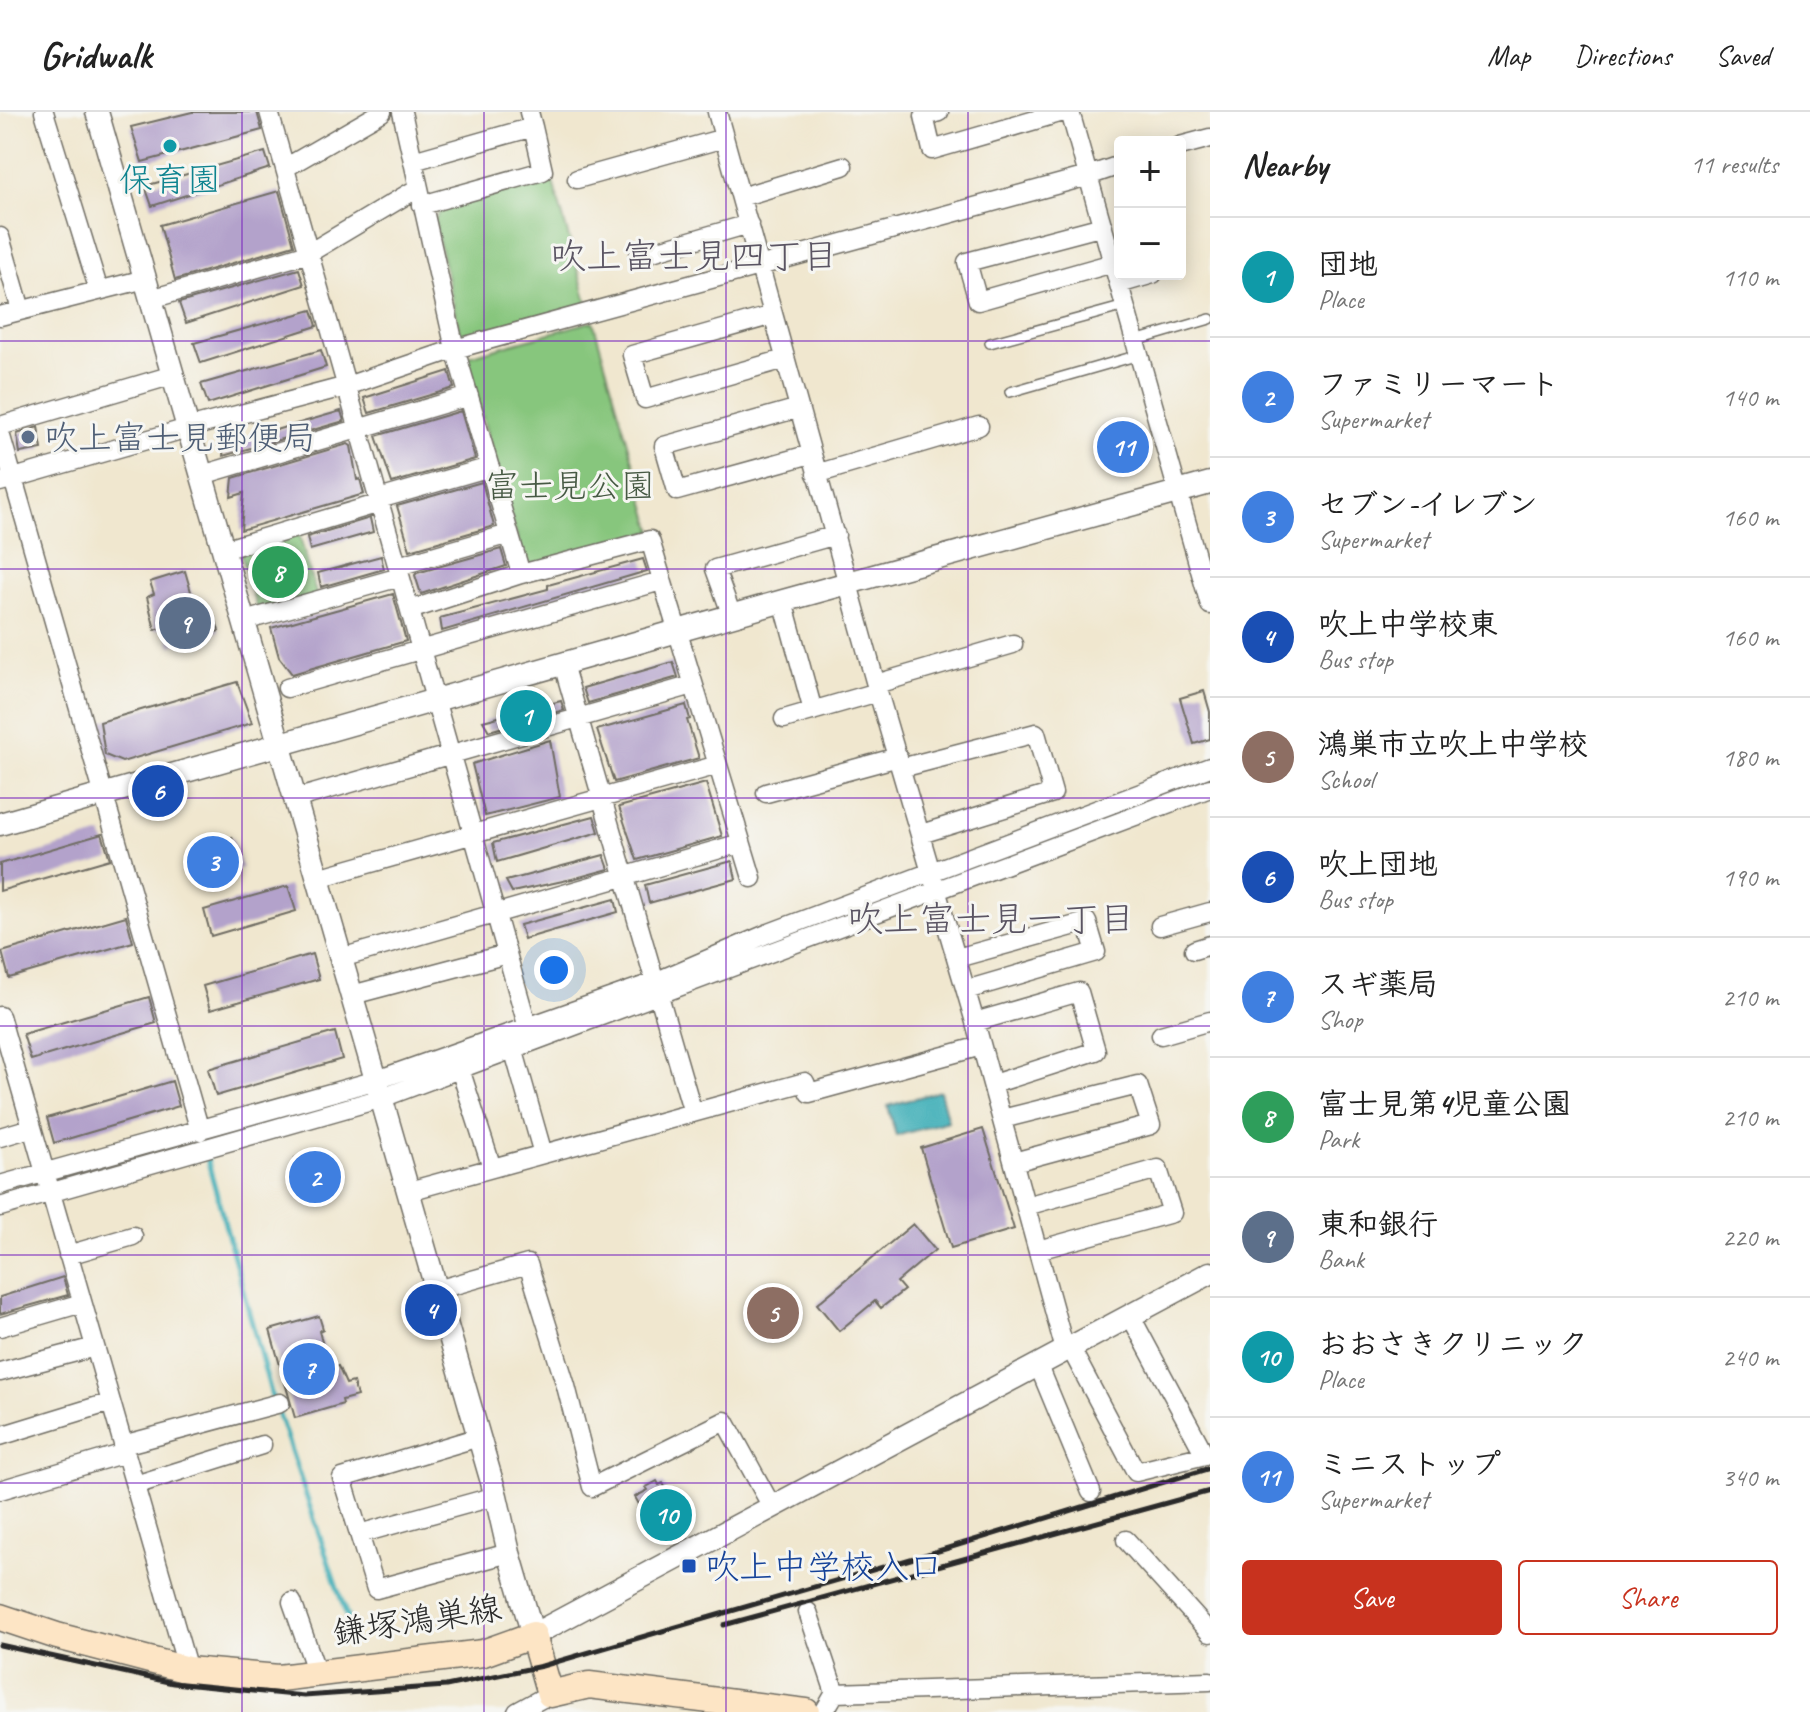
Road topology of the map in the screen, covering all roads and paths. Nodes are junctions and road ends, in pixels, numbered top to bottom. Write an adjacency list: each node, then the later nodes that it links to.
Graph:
1 (44, 112): 32 (street)
2 (97, 112): 31 (street)
3 (269, 112): 17 (street)
4 (382, 112): 17 (street)
5 (402, 112): 14 (street)
6 (717, 112): 11 (street)
7 (939, 112): 8 (street)
8 (1063, 112)
9 (1070, 112): 18 (street)
10 (531, 120): 14 (street); 20 (street)
11 (724, 138): 19 (street); 21 (street)
12 (1210, 138): 13 (street)
13 (1186, 144)
14 (413, 161): 20 (street)
15 (843, 166): 21 (street)
16 (1114, 167): 18 (street)
17 (285, 168): 25 (street)
18 (1088, 176): 23 (street); 28 (street)
19 (577, 179)
20 (420, 196): 25 (street); 40 (street)
21 (741, 197): 22 (street)
22 (749, 224): 26 (street); 28 (street)
23 (1103, 226): 27 (street); 27 (street)
24 (0, 237): 34 (street)
25 (309, 253): 31 (street); 43 (street)
26 (638, 256)
27 (1113, 263): 30 (street)
28 (760, 265): 35 (street); 40 (street)
29 (1133, 280): 30 (street)
30 (1119, 284): 33 (street)
31 (148, 289): 32 (street); 42 (street)
32 (99, 291): 34 (street)
33 (1125, 306): 38 (lane); 39 (street)
34 (21, 310): 36 (street)
35 (773, 315): 41 (street); 41 (street)
36 (0, 316)
37 (1210, 319): 39 (lane)
38 (990, 343)
39 (1137, 348): 44 (lane); 58 (street)
40 (455, 349): 43 (street); 45 (street)
41 (785, 359): 46 (street)
42 (173, 375): 47 (street); 49 (street)
43 (347, 386): 49 (street); 50 (street)
44 (1010, 392)
45 (469, 396): 50 (street); 53 (street)
46 (799, 408): 52 (street); 52 (street)
47 (0, 426)
48 (979, 426): 54 (street)
49 (188, 428): 55 (street); 56 (street)
50 (359, 430): 55 (street); 59 (street)
51 (0, 433): 56 (street)
52 (811, 454): 54 (street)
53 (490, 467): 59 (street); 60 (street)
54 (816, 474): 61 (street)
55 (202, 475): 62 (street)
56 (6, 480): 90 (street)
57 (1210, 483): 58 (street)
58 (1177, 492): 66 (street); 68 (street)
59 (379, 501): 62 (street); 63 (street)
60 (509, 534): 63 (street); 64 (street)
61 (836, 535): 66 (street); 70 (street)
62 (223, 550): 71 (street)
63 (399, 572): 69 (street); 71 (street)
64 (521, 574): 65 (street); 69 (street)
65 (661, 581): 72 (street); 74 (street)
66 (849, 583): 67 (street); 78 (street)
67 (783, 601): 70 (street); 80 (street)
68 (1210, 605)
69 (410, 610): 74 (street)
70 (732, 616): 72 (street)
71 (244, 621): 83 (street)
72 (677, 632): 75 (street); 76 (street)
73 (1013, 644): 78 (street)
74 (421, 650): 77 (street); 79 (street)
75 (563, 664): 79 (street); 81 (street)
76 (693, 685): 81 (street); 86 (street)
77 (287, 688)
78 (877, 688): 80 (street); 85 (street)
79 (435, 700): 83 (street); 84 (street)
80 (813, 711): 82 (street)
81 (579, 719): 84 (street); 92 (street)
82 (784, 719)
83 (280, 745): 90 (street); 91 (street)
84 (450, 753): 91 (street); 94 (street)
85 (900, 762): 89 (street); 95 (street); 95 (street)
86 (718, 765): 92 (street); 96 (street)
87 (1210, 767): 100 (street)
88 (1210, 788): 100 (street)
89 (766, 793)
90 (103, 795): 93 (street); 124 (street)
91 (295, 799): 97 (street)
92 (602, 799): 94 (street); 99 (street)
93 (0, 824)
94 (473, 833): 97 (street); 102 (street)
95 (921, 834): 100 (street)
96 (741, 843): 98 (street); 99 (street)
97 (318, 878): 105 (street)
98 (752, 878)
99 (625, 879): 102 (street); 107 (street)
100 (935, 881): 106 (street); 107 (street)
101 (1210, 912): 103 (street)
102 (496, 914): 104 (street); 105 (street)
103 (1160, 926)
104 (507, 954): 109 (street); 113 (street)
105 (341, 958): 109 (street)
106 (957, 958): 108 (street); 108 (street)
107 (657, 988): 113 (street); 116 (street); 121 (street)
108 (966, 990): 112 (street)
109 (352, 995): 120 (street)
110 (0, 1016): 117 (street)
111 (1210, 1021): 114 (street)
112 (975, 1022): 115 (street); 119 (street)
113 (528, 1028): 120 (street)
114 (1161, 1035)
115 (981, 1046): 119 (street); 121 (street)
116 (513, 1048): 118 (street); 126 (street)
117 (5, 1054): 123 (street)
118 (460, 1069): 120 (street); 128 (street)
119 (993, 1084): 122 (street)
120 (379, 1089): 124 (street); 131 (street); 132 (street)
121 (693, 1113): 126 (street)
122 (1002, 1119): 127 (street); 127 (street)
123 (31, 1128): 125 (street); 129 (street)
124 (200, 1131): 129 (street)
125 (0, 1137)
126 (543, 1154): 128 (street)
127 (1014, 1162): 133 (street)
128 (492, 1168): 131 (street)
129 (44, 1172): 130 (street); 132 (street)
130 (0, 1185)
131 (409, 1191): 139 (street)
132 (50, 1193): 134 (street); 137 (street)
133 (1026, 1206): 136 (street); 136 (street)
134 (0, 1207)
135 (133, 1236): 137 (street)
136 (1038, 1250): 144 (street)
137 (68, 1255): 140 (street)
138 (1210, 1273): 141 (street)
139 (437, 1290): 150 (street); 157 (street)
140 (82, 1303): 142 (street); 143 (street)
141 (1130, 1315): 144 (street); 144 (street)
142 (0, 1327)
143 (95, 1347): 146 (street); 147 (street)
144 (1067, 1349): 145 (street)
145 (1038, 1364): 155 (street); 157 (street)
146 (0, 1372)
147 (111, 1402): 149 (street); 152 (street)
148 (280, 1403): 152 (street)
149 (0, 1436)
150 (479, 1437): 156 (street); 158 (street)
151 (262, 1445): 153 (street)
152 (124, 1449): 153 (street); 154 (street)
153 (135, 1485): 167 (street)
154 (0, 1490)
155 (1091, 1492)
156 (496, 1496): 158 (street); 160 (street)
157 (772, 1507): 166 (street)
158 (359, 1534): 160 (street)
159 (1126, 1540): 162 (street)
160 (509, 1553): 166 (street)
161 (292, 1602): 168 (street)
162 (1201, 1610): 165 (street)
163 (808, 1612): 170 (street)
164 (0, 1617): 167 (main road, 鎌塚鴻巣線)
165 (1210, 1633)
166 (533, 1635): 168 (main road, 鎌塚鴻巣線); 171 (main road, 鎌塚鴻巣線)
167 (188, 1670): 168 (main road, 鎌塚鴻巣線)
168 (317, 1673)
169 (1210, 1681): 170 (street)
170 (835, 1693): 175 (street)
171 (551, 1703): 172 (main road); 173 (street)
172 (750, 1709): 174 (main road)
173 (517, 1712)
174 (806, 1712)
175 (824, 1712)

